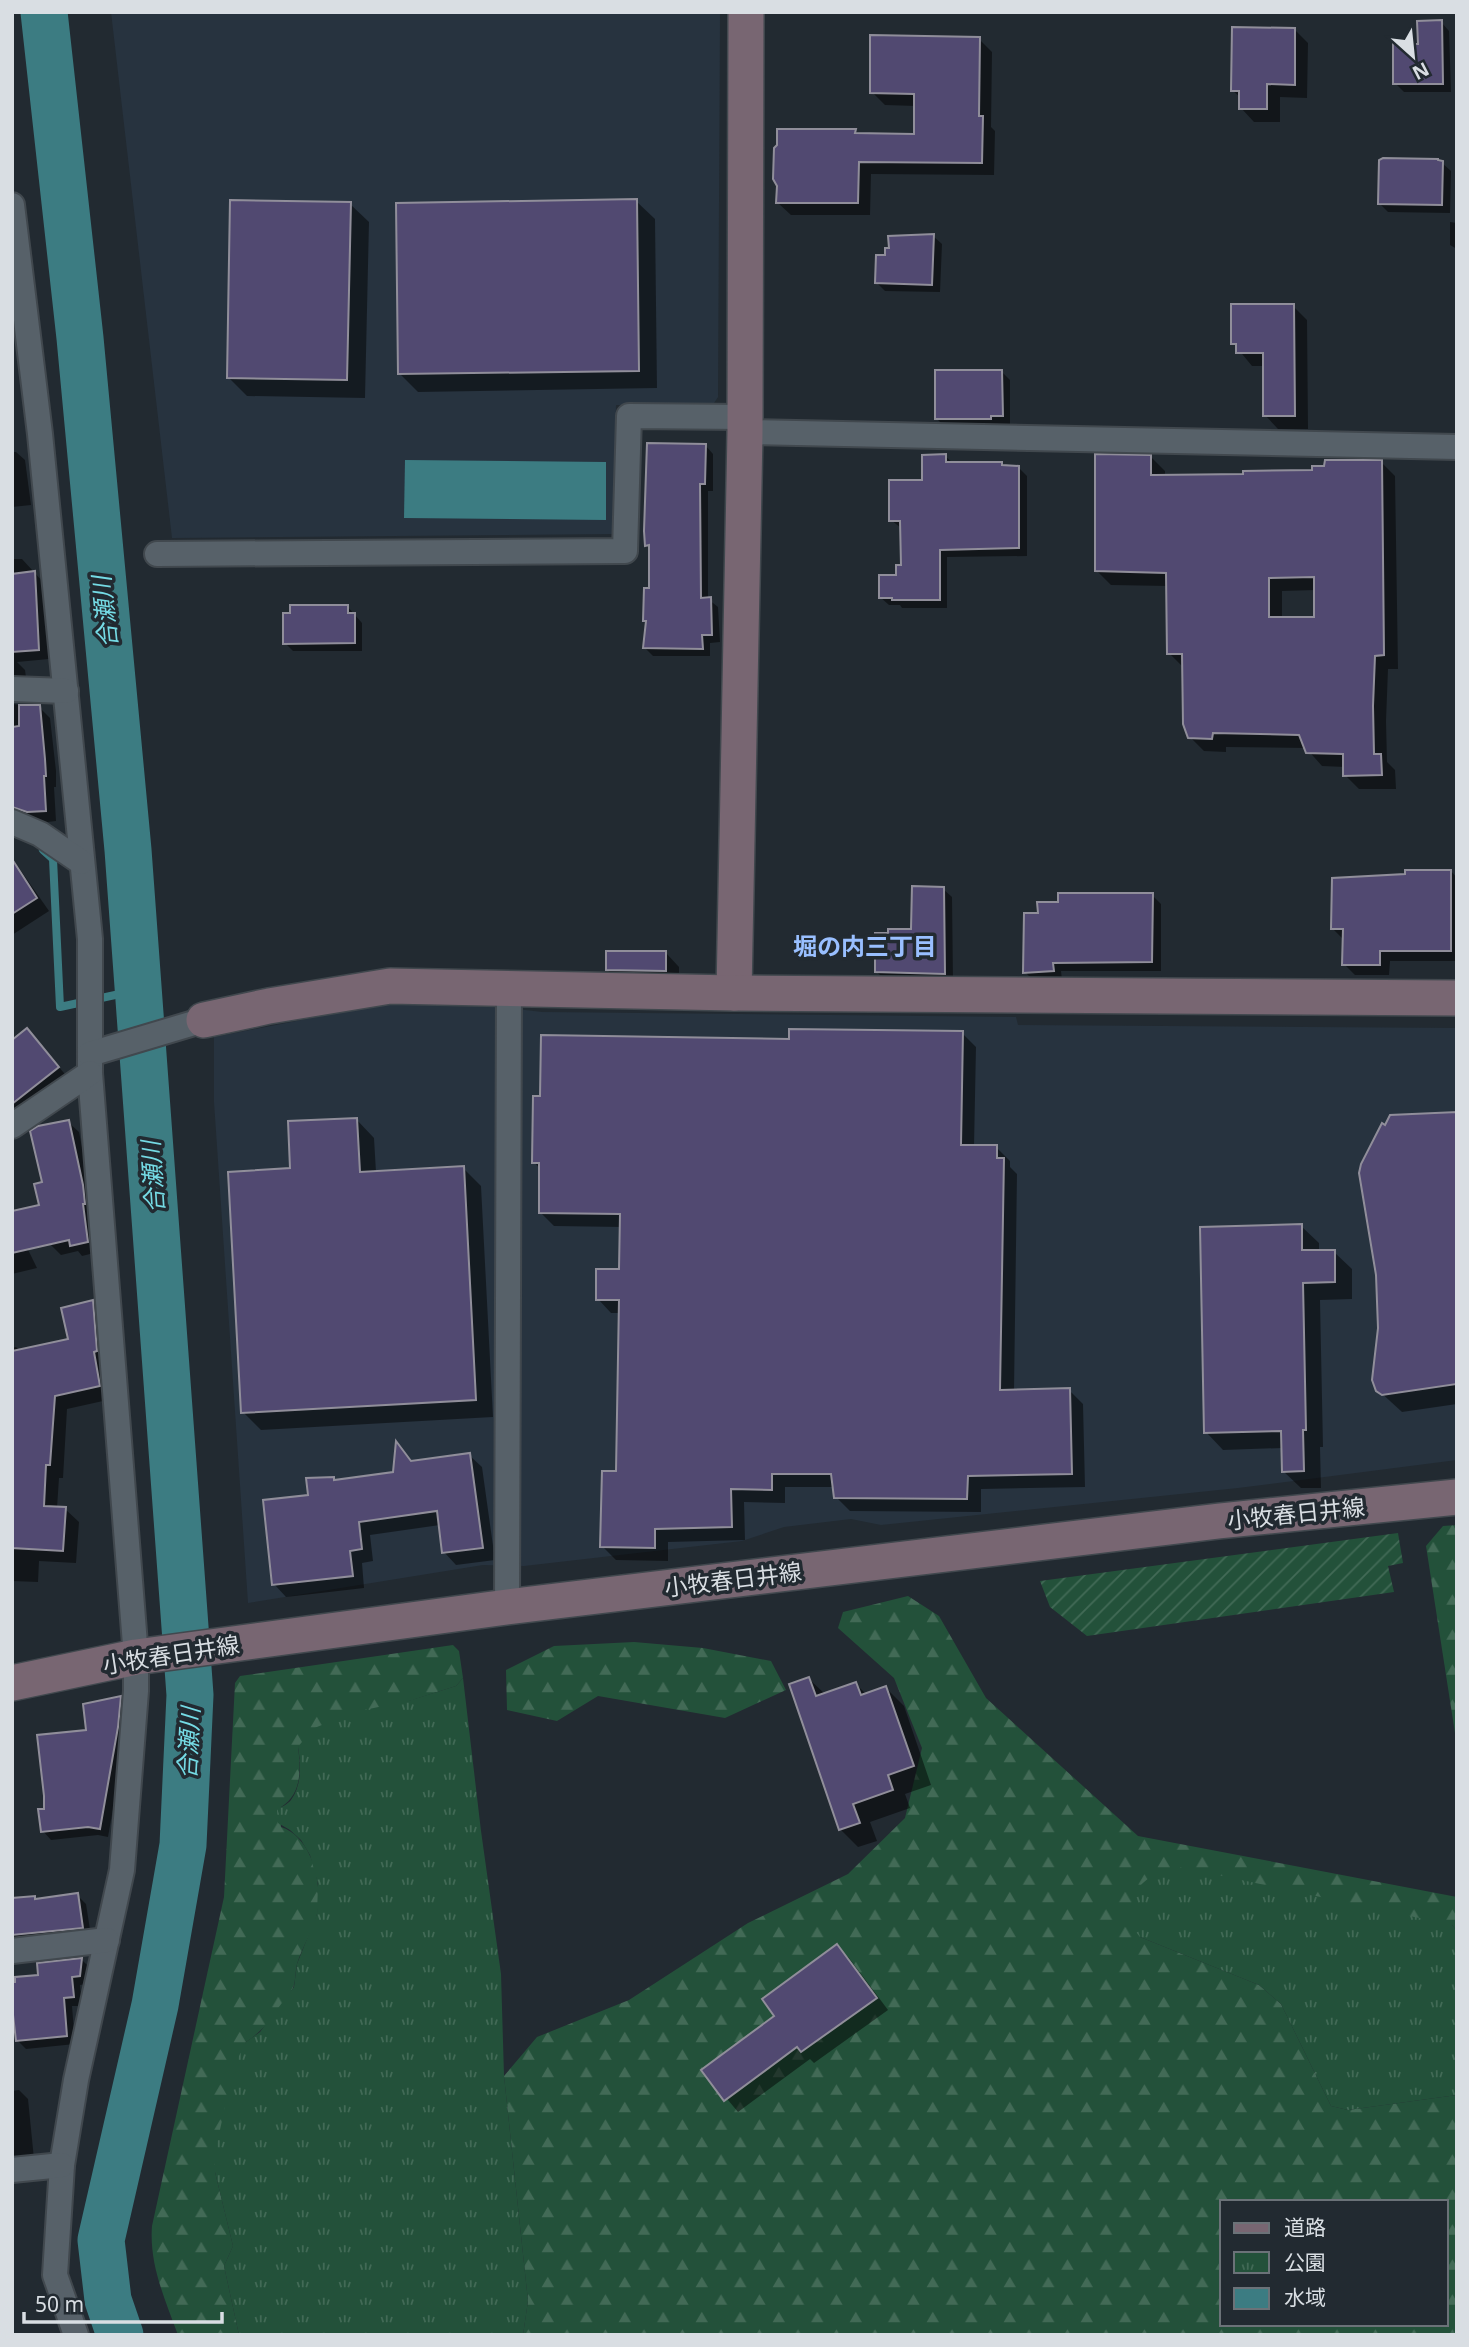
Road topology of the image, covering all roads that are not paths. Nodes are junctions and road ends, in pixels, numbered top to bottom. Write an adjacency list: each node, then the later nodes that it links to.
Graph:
1 (746, 12): 3 (street)
2 (12, 205): 7 (street)
3 (745, 425): 4 (street); 5 (street); 11 (street)
4 (1457, 447)
5 (157, 554)
6 (12, 689): 7 (street)
7 (66, 691): 9 (street)
8 (12, 822): 9 (street)
9 (81, 862): 14 (street)
10 (509, 989): 11 (street); 13 (street); 17 (street)
11 (734, 993): 12 (street)
12 (1457, 998)
13 (204, 1020): 14 (street)
14 (92, 1060): 15 (street); 18 (street)
15 (12, 1126)
16 (1457, 1497): 17 (street, 小牧春日井線)
17 (507, 1607): 18 (street, 小牧春日井線)
18 (148, 1656): 19 (street, 小牧春日井線); 20 (street)
19 (12, 1683)
20 (107, 1940): 21 (street); 22 (street)
21 (12, 1951)
22 (62, 2165): 23 (street); 24 (street)
23 (12, 2170)
24 (76, 2335)

